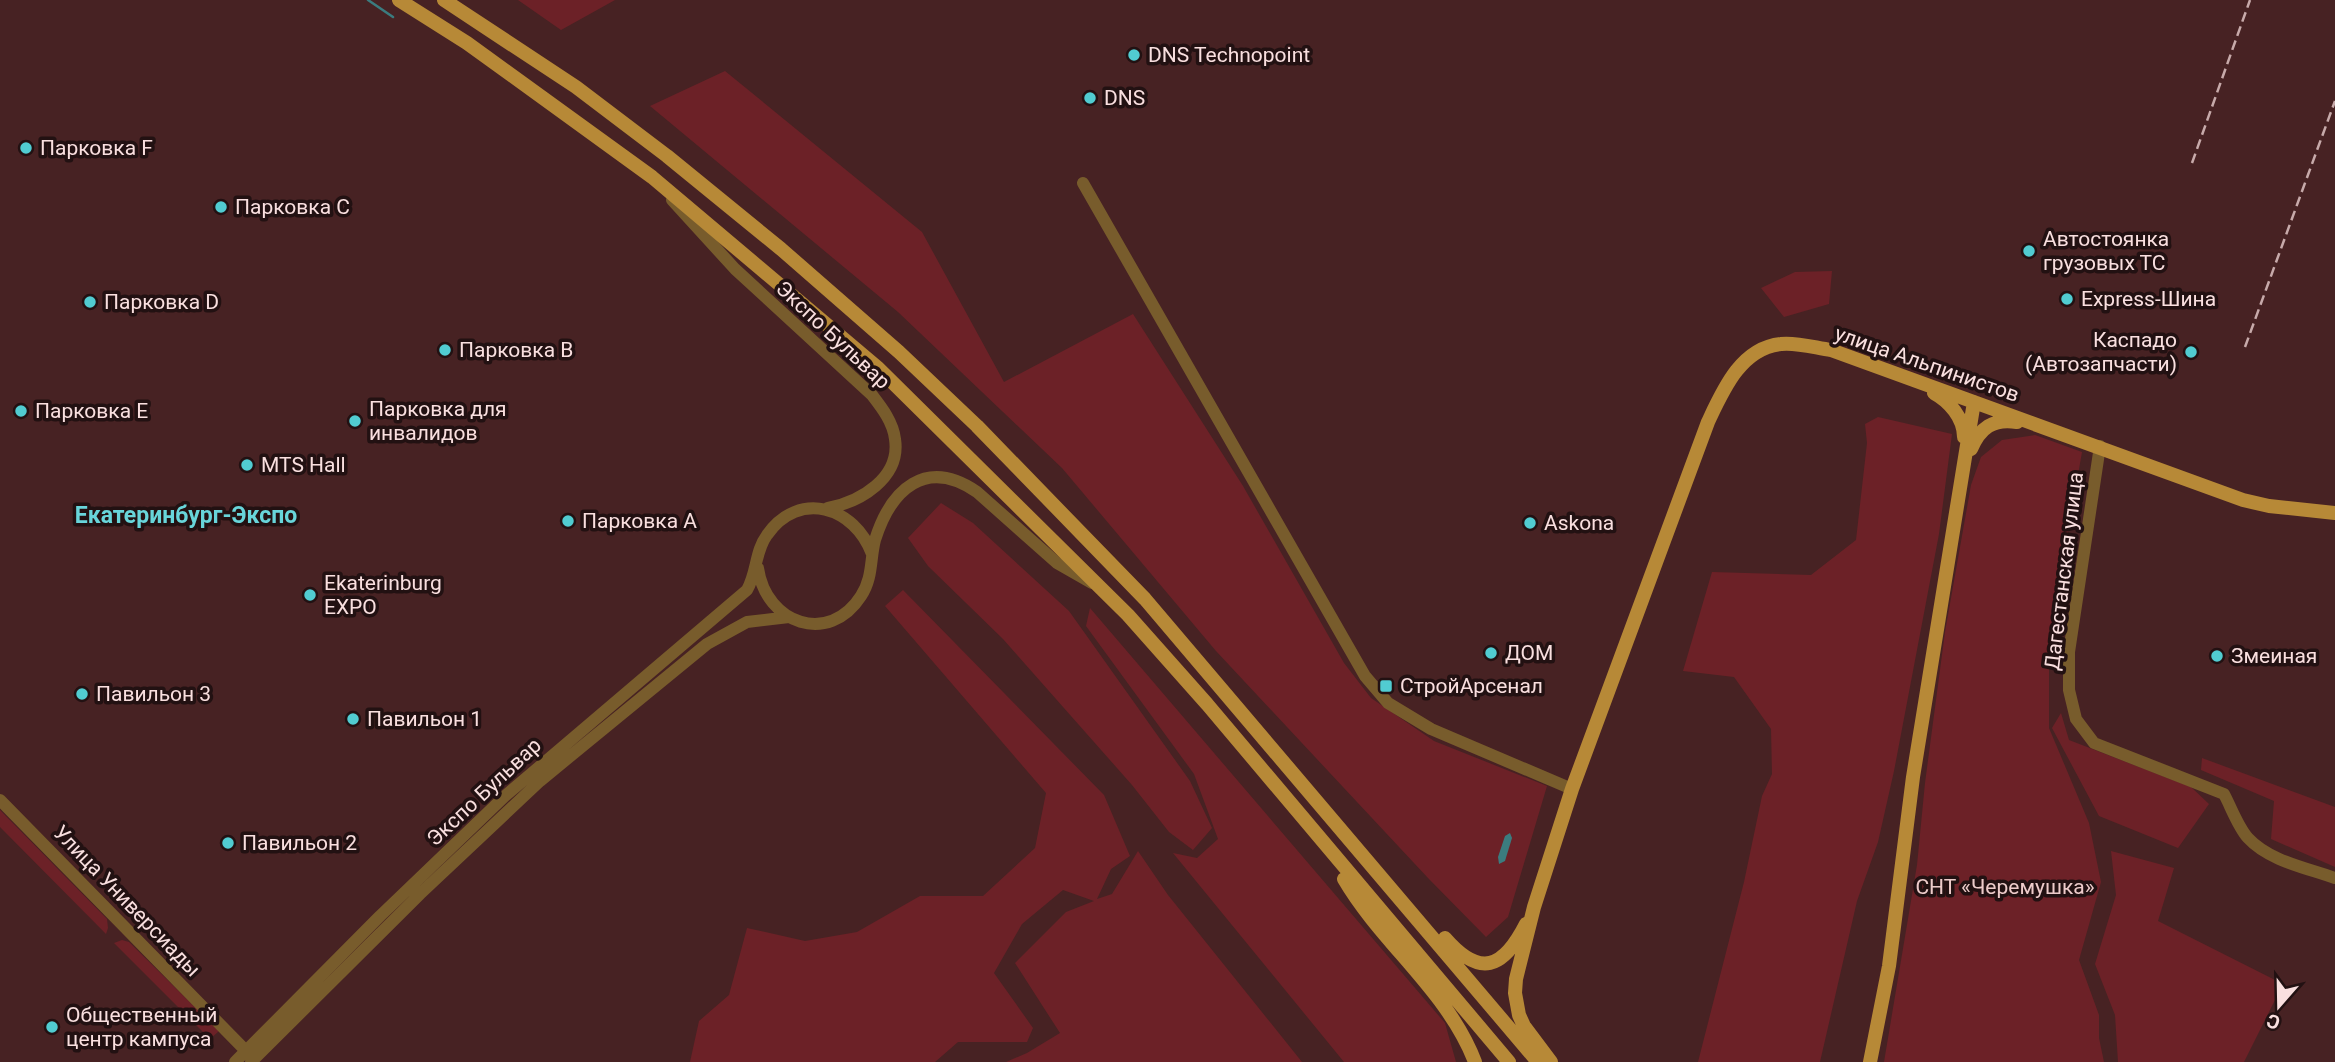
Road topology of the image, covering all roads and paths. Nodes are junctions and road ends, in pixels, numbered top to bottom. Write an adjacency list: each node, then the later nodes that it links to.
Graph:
1 (399, 0): 4 (main road)
2 (444, 0): 19 (main road)
3 (1083, 183): 17 (street)
4 (660, 184): 11 (street, Экспо Бульвар); 15 (main road)
5 (1901, 376): 6 (main road, улица Альпинистов); 9 (main road); 17 (main road, улица Альпинистов)
6 (1974, 402): 7 (main road, улица Альпинистов); 9 (main road)
7 (2055, 430): 8 (main road, улица Альпинистов); 10 (main road)
8 (2100, 446): 12 (main road, улица Альпинистов); 21 (street, Дагестанская улица)
9 (1964, 462): 10 (main road)
10 (1959, 495): 22 (main road)
11 (824, 509): 13 (street); 14 (street, Экспо Бульвар)
12 (2335, 513)
13 (872, 554): 15 (street, Экспо Бульвар); 16 (street, Экспо Бульвар)
14 (758, 557): 16 (street); 24 (street, Экспо Бульвар)
15 (1106, 592): 20 (main road)
16 (789, 617): 24 (street, Экспо Бульвар)
17 (1572, 789): 23 (main road, улица Альпинистов)
18 (0, 800): 24 (street, Улица Универсиады)
19 (1335, 821): 23 (main road); 28 (main road)
20 (1324, 845): 26 (main road); 27 (main road)
21 (2335, 878)
22 (1898, 894): 30 (main road); 31 (main road)
23 (1534, 907): 29 (main road)
24 (250, 1057): 25 (street, Экспо Бульвар)
25 (235, 1062)
26 (1475, 1062)
27 (1509, 1062)
28 (1538, 1062)
29 (1551, 1062)
30 (1860, 1062)
31 (1870, 1062)

